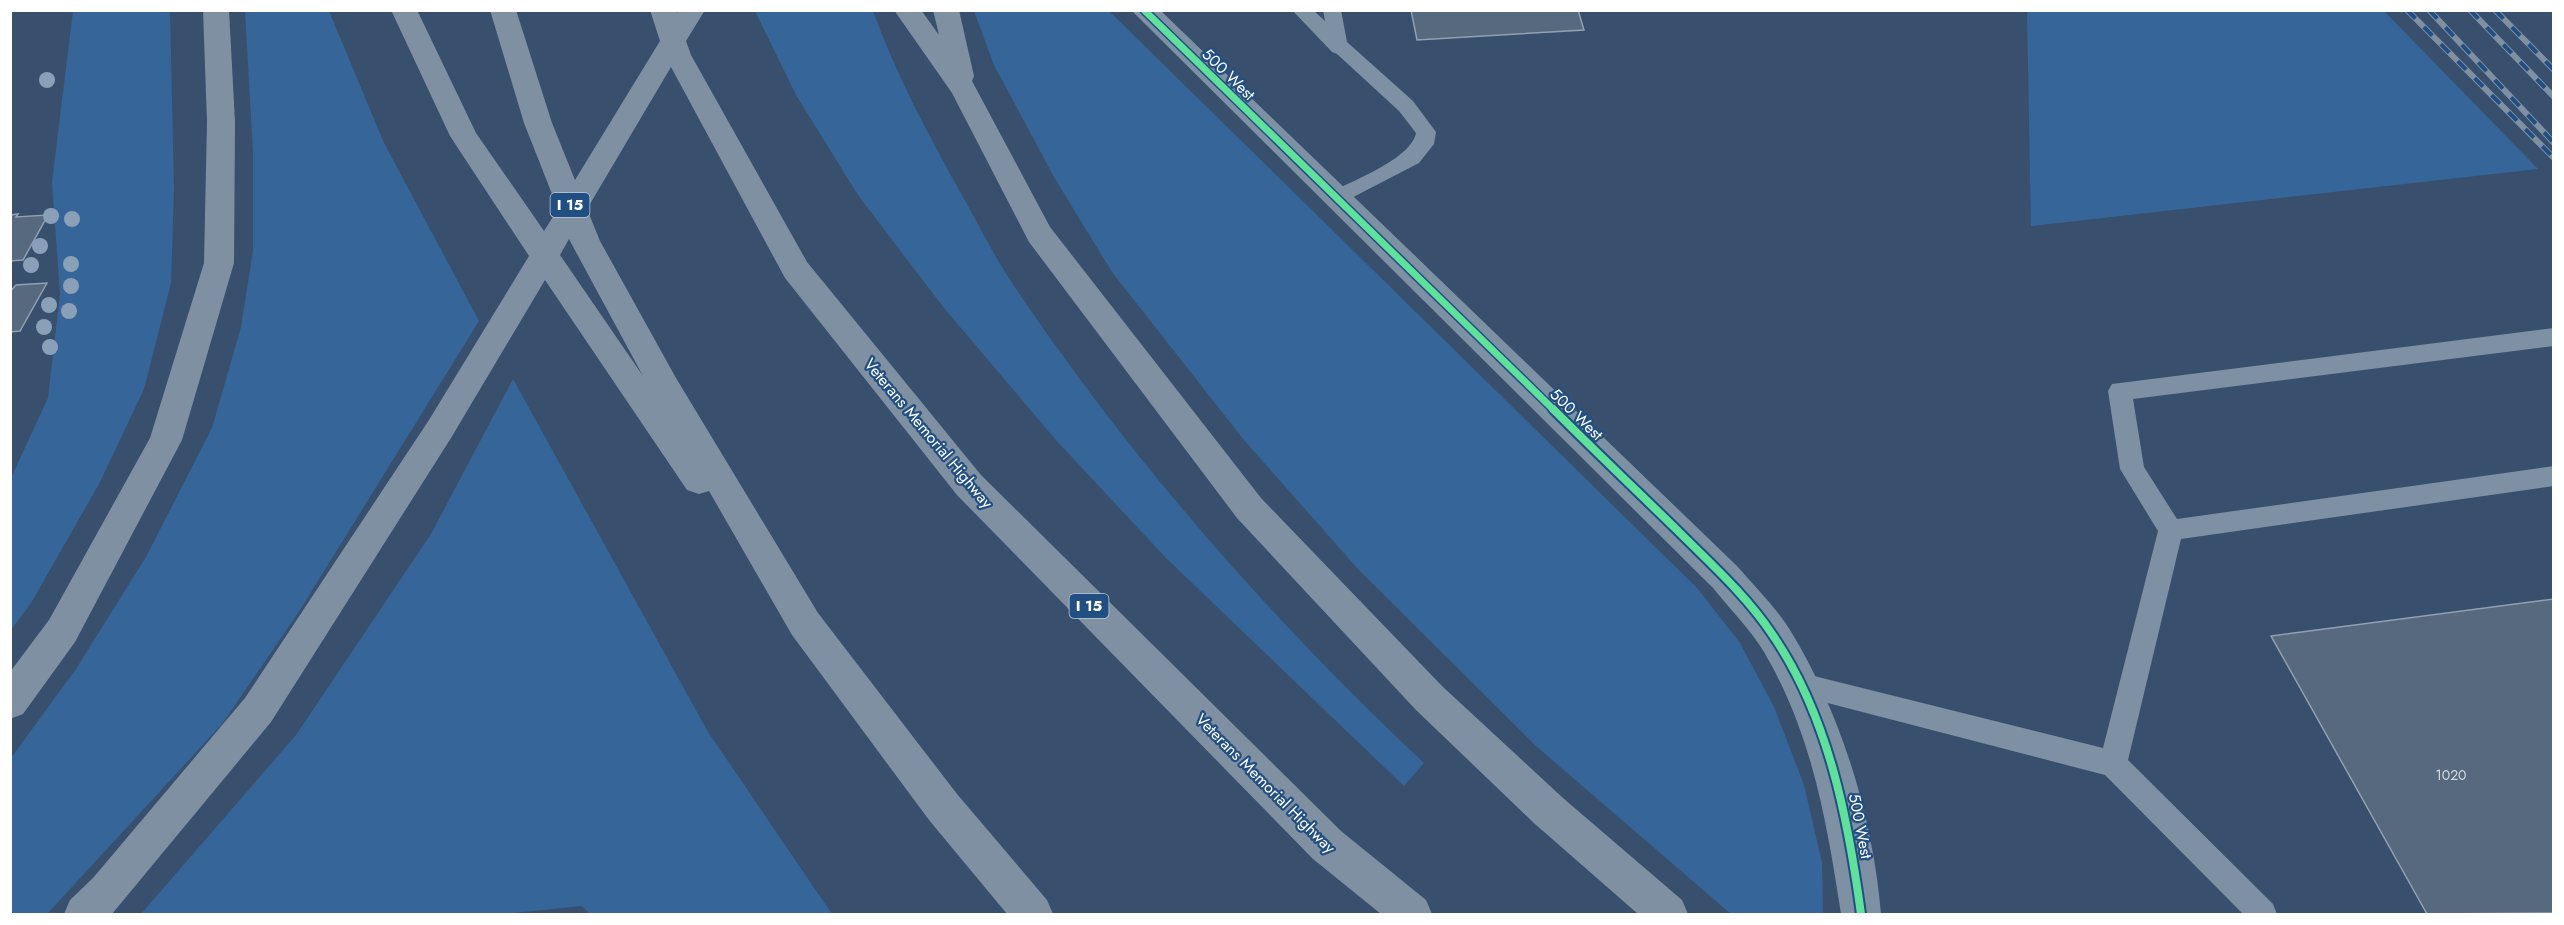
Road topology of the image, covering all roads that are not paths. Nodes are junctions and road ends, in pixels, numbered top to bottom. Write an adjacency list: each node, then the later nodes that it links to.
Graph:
1 (216, 10): 19 (highway)
2 (404, 10): 17 (highway)
3 (503, 10): 17 (highway, I 15)
4 (663, 10): 23 (highway, Veterans Memorial Highway / I 15)
5 (692, 10): 21 (highway)
6 (907, 10): 12 (highway)
7 (946, 10): 12 (highway)
8 (1144, 10): 13 (street, 500 West)
9 (1301, 10): 11 (lane)
10 (1332, 10): 11 (lane)
11 (1339, 48): 13 (lane)
12 (964, 90): 24 (highway)
13 (1336, 198): 18 (street, 500 West)
14 (2553, 337): 16 (lane)
15 (2553, 476): 16 (lane)
16 (2170, 530): 20 (lane)
17 (805, 624): 22 (highway, I 15)
18 (1798, 684): 20 (lane); 25 (street, 500 West)
19 (10, 702)
20 (2113, 764): 26 (lane)
21 (84, 915)
22 (1033, 915)
23 (1412, 915)
24 (1668, 915)
25 (1861, 915)
26 (2263, 915)

